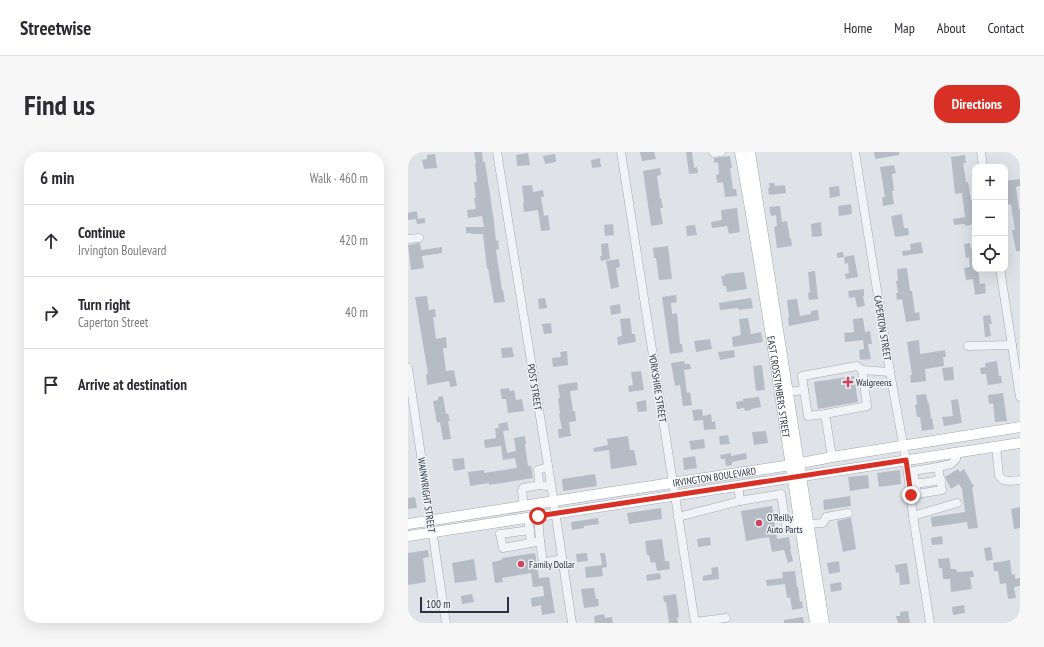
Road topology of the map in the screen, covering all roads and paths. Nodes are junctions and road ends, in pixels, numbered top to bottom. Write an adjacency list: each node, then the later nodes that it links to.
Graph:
1 (497, 152): 32 (street, POST STREET)
2 (621, 152): 38 (street, YORKSHIRE STREET)
3 (713, 152): 4 (street)
4 (721, 152)
5 (740, 152): 10 (main road, EAST CROSSTIMBERS STREET)
6 (750, 152): 10 (main road, EAST CROSSTIMBERS STREET)
7 (856, 152): 18 (street, CAPERTON STREET)
8 (981, 152): 9 (street)
9 (983, 164)
10 (753, 199): 20 (main road, EAST CROSSTIMBERS STREET)
11 (419, 238): 12 (street)
12 (408, 239)
13 (1000, 272): 14 (street)
14 (1012, 345): 15 (street); 21 (street)
15 (968, 346)
16 (408, 368): 56 (street, WAINWRIGHT STREET)
17 (862, 370): 18 (street); 19 (street); 22 (street)
18 (890, 372): 25 (street, CAPERTON STREET)
19 (804, 390): 20 (street); 22 (street)
20 (785, 393): 31 (main road, EAST CROSSTIMBERS STREET)
21 (1020, 397)
22 (825, 414): 29 (street)
23 (1020, 427): 25 (main road, IRVINGTON BOULEVARD)
24 (1020, 443): 26 (main road, IRVINGTON BOULEVARD)
25 (903, 446): 29 (main road, IRVINGTON BOULEVARD); 30 (street, CAPERTON STREET)
26 (996, 446): 27 (main road, IRVINGTON BOULEVARD); 37 (street)
27 (956, 452): 28 (main road, IRVINGTON BOULEVARD); 33 (street)
28 (930, 456): 30 (main road, IRVINGTON BOULEVARD); 33 (street)
29 (832, 457): 31 (main road, IRVINGTON BOULEVARD)
30 (906, 460): 35 (main road, IRVINGTON BOULEVARD); 44 (street, CAPERTON STREET)
31 (795, 464): 34 (main road, IRVINGTON BOULEVARD); 35 (main road, EAST CROSSTIMBERS STREET)
32 (548, 467): 39 (street, POST STREET); 41 (street)
33 (935, 467): 36 (street); 40 (street)
34 (736, 473): 38 (main road, IRVINGTON BOULEVARD); 42 (main road)
35 (797, 476): 42 (main road, IRVINGTON BOULEVARD); 60 (main road, EAST CROSSTIMBERS STREET)
36 (940, 480): 40 (street); 44 (street)
37 (1020, 480)
38 (673, 482): 43 (main road, IRVINGTON BOULEVARD); 45 (street, YORKSHIRE STREET)
39 (551, 484): 41 (street); 46 (street, POST STREET)
40 (915, 484): 44 (street)
41 (540, 485): 50 (street)
42 (738, 485): 45 (main road, IRVINGTON BOULEVARD); 47 (street)
43 (612, 492): 46 (main road, IRVINGTON BOULEVARD); 49 (main road)
44 (914, 494): 53 (street, CAPERTON STREET)
45 (675, 495): 49 (main road, IRVINGTON BOULEVARD); 55 (street, YORKSHIRE STREET)
46 (554, 501): 50 (main road, IRVINGTON BOULEVARD); 52 (street, POST STREET)
47 (740, 501): 55 (street); 60 (street)
48 (957, 503): 53 (street)
49 (614, 504): 52 (main road, IRVINGTON BOULEVARD)
50 (524, 506): 56 (main road, IRVINGTON BOULEVARD)
51 (848, 513): 60 (street)
52 (555, 514): 54 (main road, IRVINGTON BOULEVARD); 68 (street, POST STREET)
53 (914, 516): 76 (street, CAPERTON STREET)
54 (533, 517): 57 (main road, IRVINGTON BOULEVARD); 61 (street); 66 (street)
55 (678, 517): 73 (street, YORKSHIRE STREET)
56 (431, 520): 59 (main road, IRVINGTON BOULEVARD); 62 (street, WAINWRIGHT STREET)
57 (514, 520): 58 (main road, IRVINGTON BOULEVARD); 63 (street)
58 (498, 522): 62 (main road, IRVINGTON BOULEVARD); 64 (street)
59 (408, 524)
60 (804, 524): 69 (main road, EAST CROSSTIMBERS STREET)
61 (530, 530): 63 (street); 67 (street)
62 (432, 532): 65 (main road, IRVINGTON BOULEVARD); 71 (street, WAINWRIGHT STREET)
63 (516, 532): 64 (street)
64 (500, 534): 67 (street)
65 (408, 536)
66 (540, 541): 67 (street); 68 (street)
67 (531, 543)
68 (562, 559): 72 (street, POST STREET)
69 (812, 571): 74 (main road, EAST CROSSTIMBERS STREET); 75 (main road, EAST CROSSTIMBERS STREET)
70 (726, 618): 73 (street)
71 (446, 623)
72 (572, 623)
73 (695, 623)
74 (815, 623)
75 (824, 623)
76 (930, 623)

